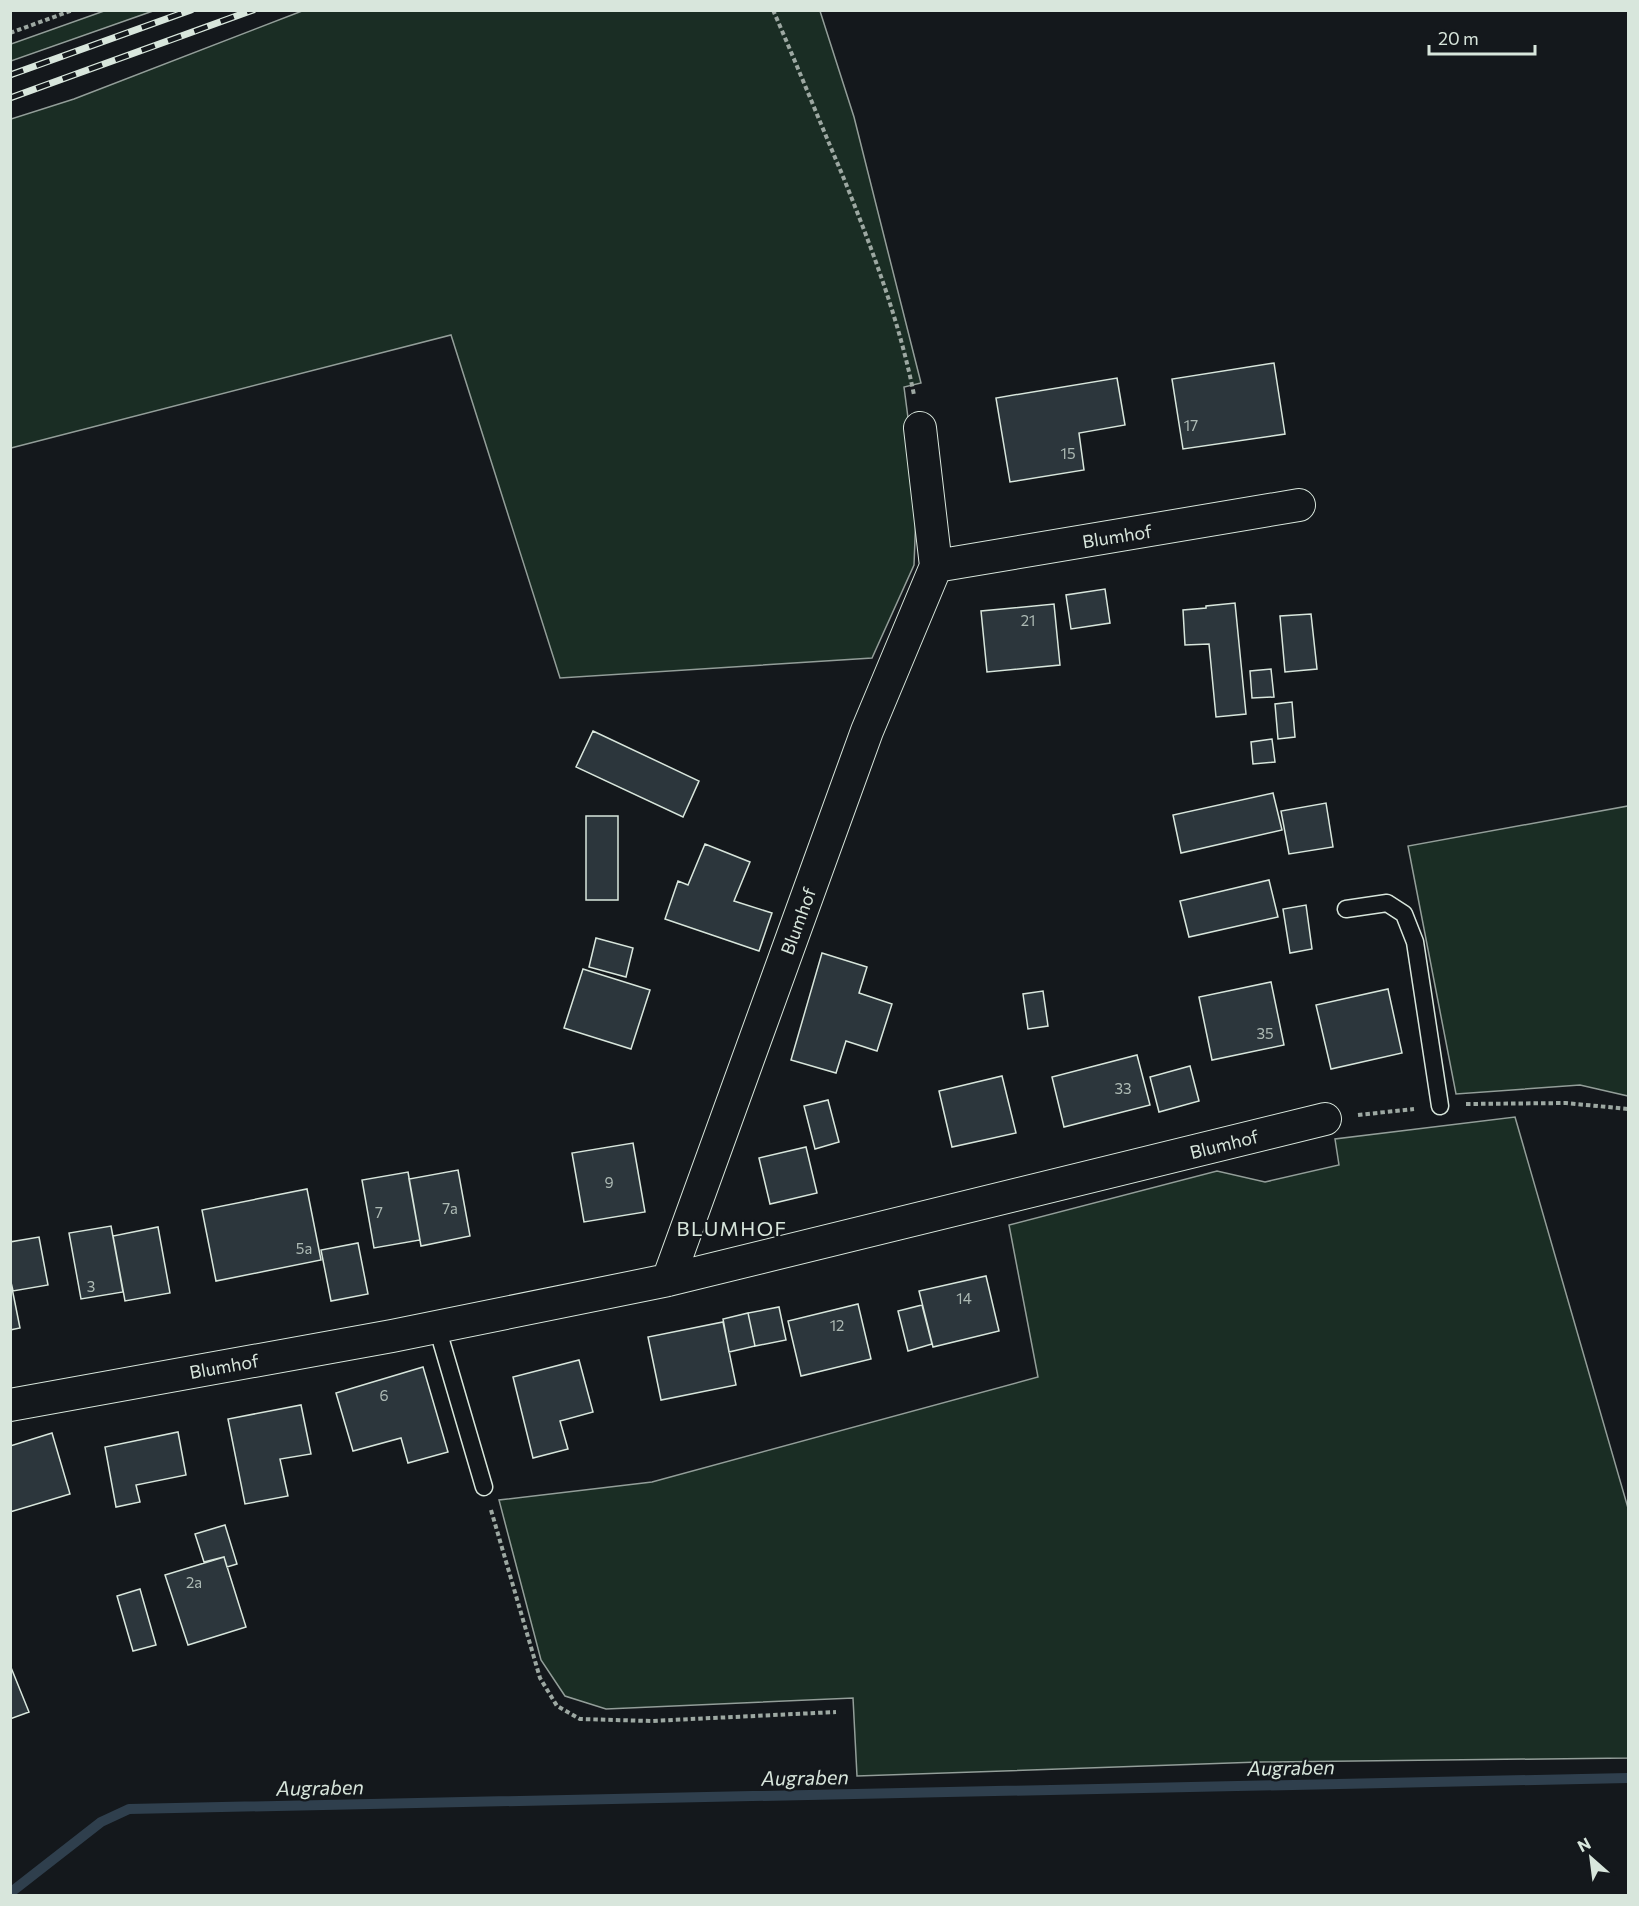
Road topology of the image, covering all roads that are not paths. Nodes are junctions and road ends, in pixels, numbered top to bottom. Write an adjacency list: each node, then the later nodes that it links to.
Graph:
1 (920, 428): 3 (street, Blumhof)
2 (1299, 505): 3 (street, Blumhof)
3 (936, 566): 7 (street, Blumhof)
4 (1346, 909): 5 (lane)
5 (1440, 1106)
6 (1325, 1119): 7 (street, Blumhof)
7 (668, 1280): 8 (street, Blumhof)
8 (437, 1327): 9 (street, Blumhof); 10 (lane)
9 (10, 1405)
10 (484, 1487)

